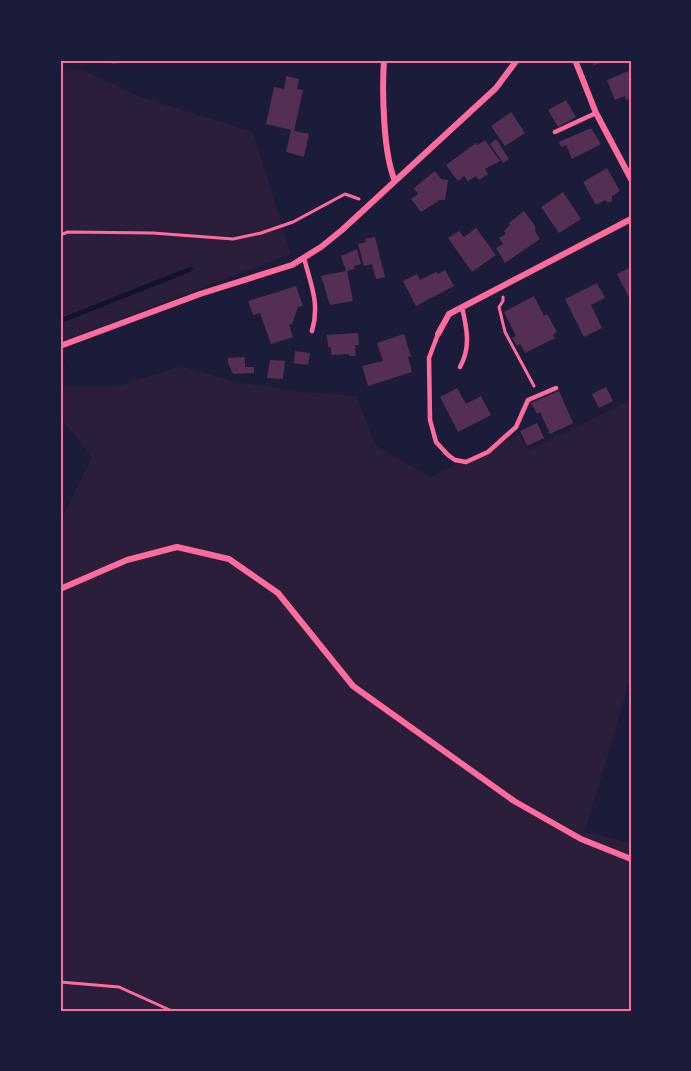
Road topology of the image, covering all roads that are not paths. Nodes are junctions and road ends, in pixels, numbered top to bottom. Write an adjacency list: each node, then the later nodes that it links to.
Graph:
1 (384, 60): 7 (street)
2 (517, 60): 7 (street)
3 (575, 60): 4 (street)
4 (596, 113): 5 (lane); 6 (street)
5 (555, 132)
6 (631, 179)
7 (395, 181): 9 (street)
8 (631, 219): 10 (street)
9 (304, 258): 11 (lane); 13 (street)
10 (462, 307): 12 (street); 14 (lane)
11 (312, 331)
12 (438, 334): 15 (lane)
13 (60, 346)
14 (460, 367)
15 (556, 388)
16 (60, 588): 17 (street)
17 (631, 859)

